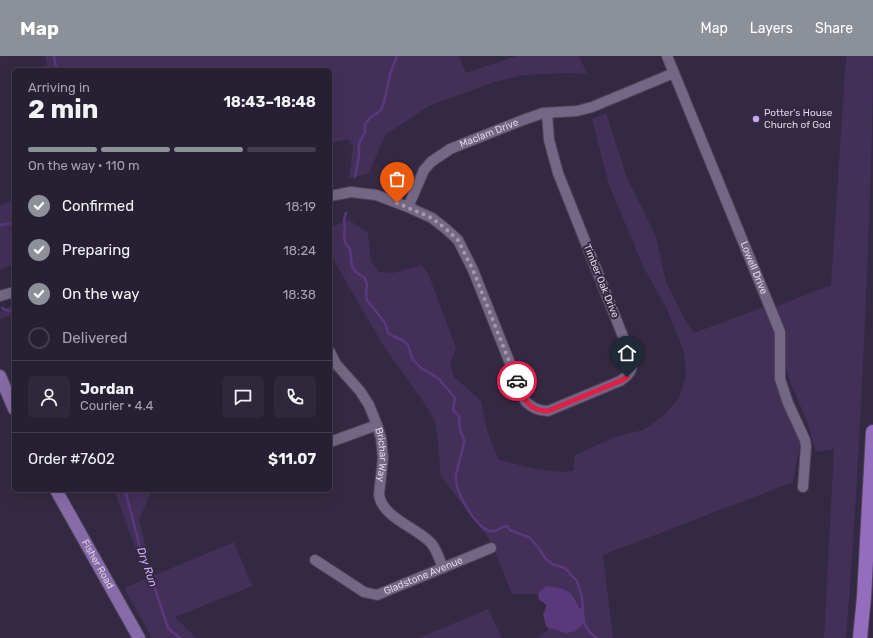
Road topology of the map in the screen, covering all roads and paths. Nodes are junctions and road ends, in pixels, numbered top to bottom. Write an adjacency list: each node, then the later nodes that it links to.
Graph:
1 (667, 56): 2 (street, Lowell Drive)
2 (674, 73): 3 (street, Maclam Drive); 14 (street, Lowell Drive)
3 (548, 113): 5 (street, Maclam Drive); 5 (street, Timber Oak Drive)
4 (332, 196): 5 (street)
5 (408, 207)
6 (12, 293): 7 (street)
7 (0, 296)
8 (332, 356): 11 (street, Brichar Way)
9 (0, 376): 10 (main road)
10 (12, 404)
11 (378, 425): 13 (street); 18 (street, Brichar Way)
12 (873, 432): 20 (highway)
13 (332, 441)
14 (803, 487)
15 (57, 492): 19 (main road, Fisher Road)
16 (491, 548): 18 (street, Gladstone Avenue)
17 (315, 560): 18 (street, Gladstone Avenue)
18 (443, 568)
19 (139, 638)
20 (860, 638)

